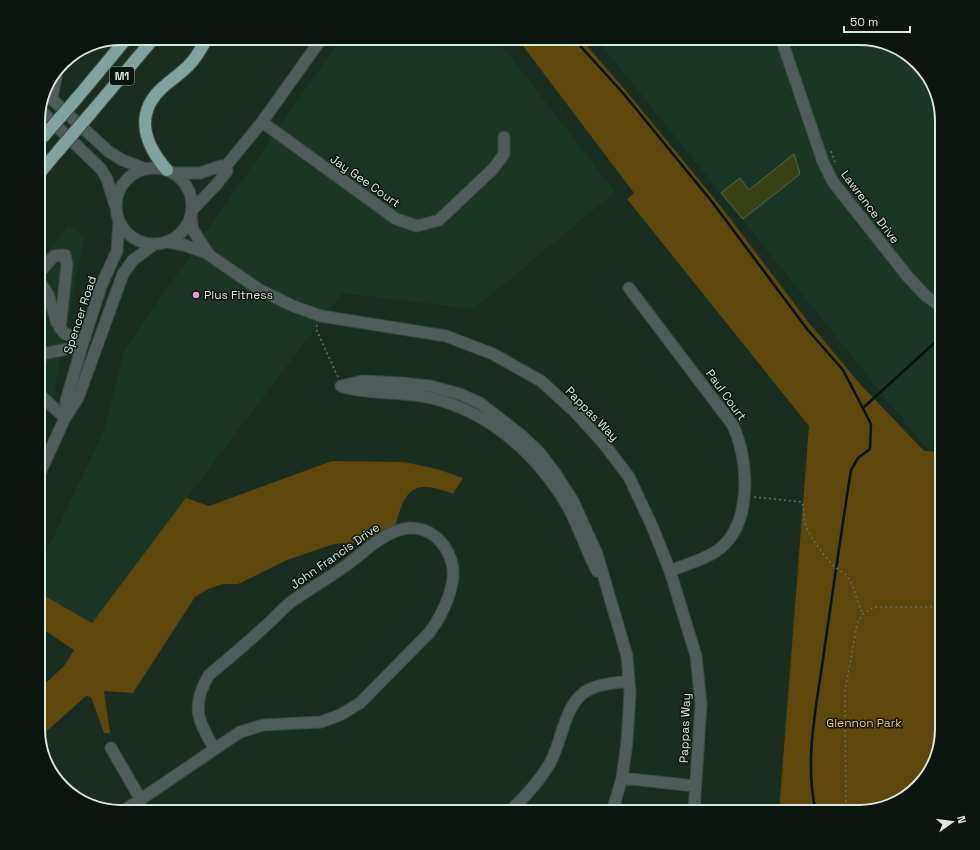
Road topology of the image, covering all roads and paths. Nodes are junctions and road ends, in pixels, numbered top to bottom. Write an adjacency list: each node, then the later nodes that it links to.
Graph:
1 (121, 45): 9 (highway, M1, bridge)
2 (148, 45): 13 (highway, M1, bridge)
3 (203, 45): 16 (highway)
4 (317, 45): 8 (street)
5 (783, 45): 25 (street, Lawrence Drive)
6 (49, 97): 14 (street)
7 (45, 116): 18 (street)
8 (262, 122): 10 (street, Jay Gee Court); 12 (street)
9 (45, 134)
10 (504, 137)
11 (829, 146): 15 (path)
12 (226, 166): 16 (street); 17 (street)
13 (45, 167)
14 (146, 169): 16 (street); 18 (street)
15 (839, 171)
16 (170, 172): 17 (street)
17 (192, 213): 19 (street); 21 (street, Pappas Way)
18 (118, 216): 20 (street); 27 (street, Spencer Road)
19 (166, 242): 20 (street); 21 (street, Pappas Way)
20 (155, 244): 28 (street, Spencer Road)
21 (209, 255): 26 (street, Pappas Way)
22 (45, 266): 27 (street)
23 (629, 288): 35 (street, Paul Court)
24 (45, 290): 27 (street)
25 (935, 302)
26 (321, 316): 30 (path); 35 (street, Pappas Way)
27 (84, 342): 28 (street); 29 (street); 32 (street, Spencer Road)
28 (95, 350): 32 (street, Spencer Road)
29 (45, 353)
30 (341, 386): 36 (street); 36 (street)
31 (45, 399): 32 (street)
32 (66, 418): 33 (street, Spencer Road)
33 (45, 462)
34 (753, 497): 38 (path)
35 (670, 571): 43 (street, Pappas Way)
36 (606, 589): 39 (street)
37 (935, 607): 38 (path)
38 (863, 614): 49 (path)
39 (629, 681): 42 (street); 46 (street)
40 (111, 748): 44 (street)
41 (215, 749): 41 (street, John Francis Drive); 44 (street, John Francis Drive)
42 (622, 778): 43 (street); 47 (street)
43 (695, 786): 48 (street, Pappas Way)
44 (142, 800): 45 (street, John Francis Drive)
45 (134, 805)
46 (516, 805)
47 (614, 805)
48 (694, 805)
49 (846, 805)

